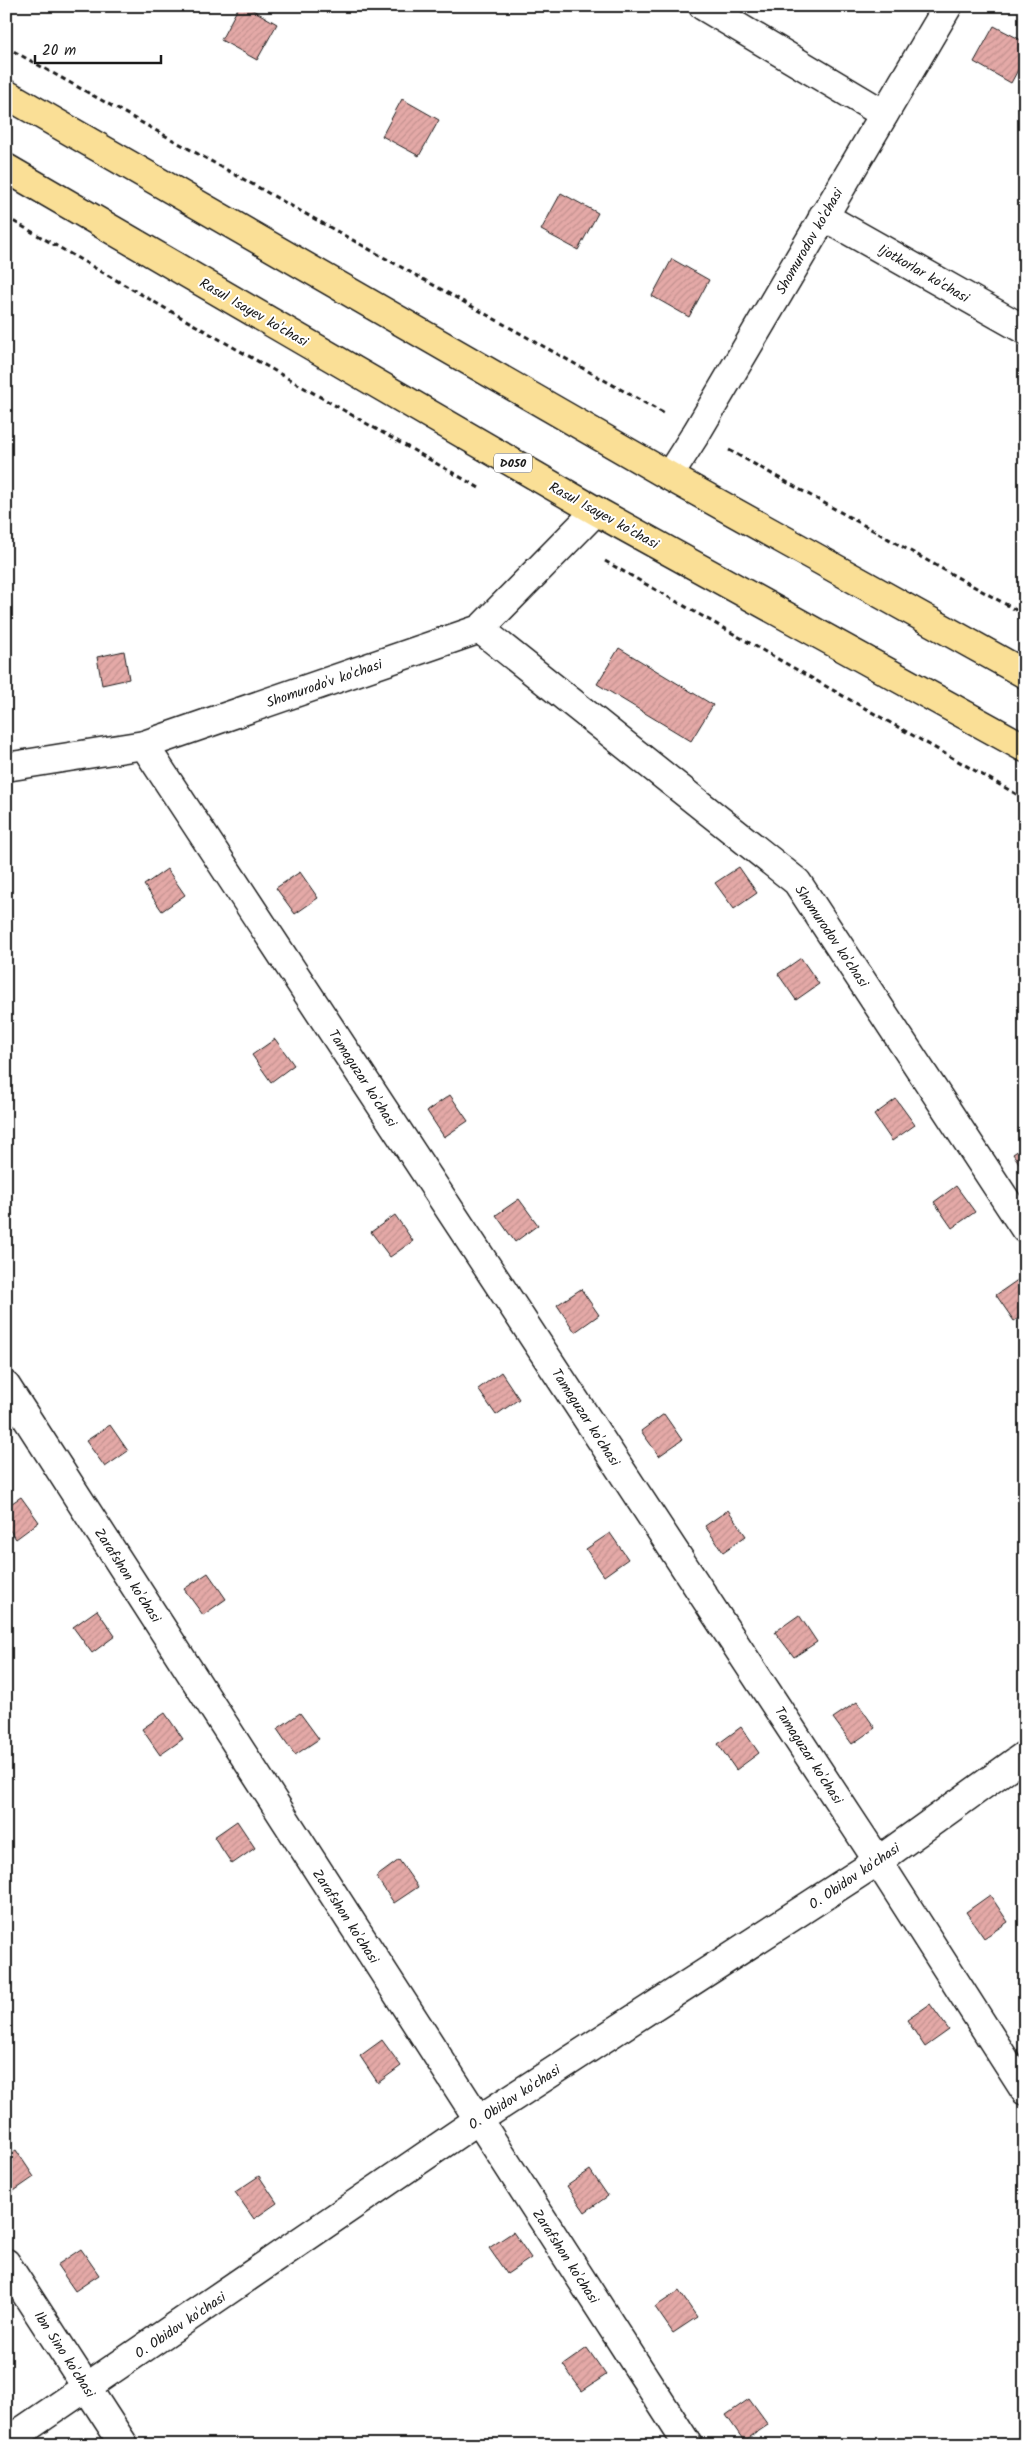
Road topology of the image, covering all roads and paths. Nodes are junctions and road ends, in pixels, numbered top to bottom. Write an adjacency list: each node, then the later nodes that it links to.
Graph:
1 (703, 6): 5 (street)
2 (948, 6): 5 (street, Shomurodov ko'chasi)
3 (6, 47): 9 (path)
4 (6, 94): 10 (main road)
5 (884, 114): 7 (street, Shomurodov ko'chasi)
6 (6, 168): 11 (main road, Rasul Isayev ko'chasi / D050)
7 (823, 216): 8 (street, Ijotkorlar ko'chasi); 9 (street, Shomurodov ko'chasi)
8 (1025, 330)
9 (697, 432): 10 (street, Shomurodov ko'chasi); 12 (path)
10 (669, 476): 14 (main road)
11 (596, 511): 13 (street, Shomurodo'v ko'chasi); 16 (main road, Rasul Isayev ko'chasi / D050)
12 (1025, 615)
13 (480, 628): 15 (street, Shomurodo'v ko'chasi); 18 (street, Shomurodov ko'chasi)
14 (1025, 674)
15 (144, 745): 17 (street, Shomurodo'v ko'chasi); 21 (street, Tamaguzar ko'chasi)
16 (1025, 748)
17 (6, 767)
18 (1025, 1229)
19 (6, 1386): 23 (street, Zarafshon ko'chasi)
20 (1025, 1755): 21 (street, O. Obidov ko'chasi)
21 (878, 1861): 22 (street, Tamaguzar ko'chasi); 23 (street, O. Obidov ko'chasi)
22 (1025, 2091)
23 (478, 2120): 25 (street, O. Obidov ko'chasi); 28 (street, Zarafshon ko'chasi)
24 (6, 2263): 25 (street, Ibn Sino ko'chasi)
25 (87, 2389): 26 (street, O. Obidov ko'chasi); 27 (street, Ibn Sino ko'chasi)
26 (6, 2442)
27 (124, 2445)
28 (688, 2445)

